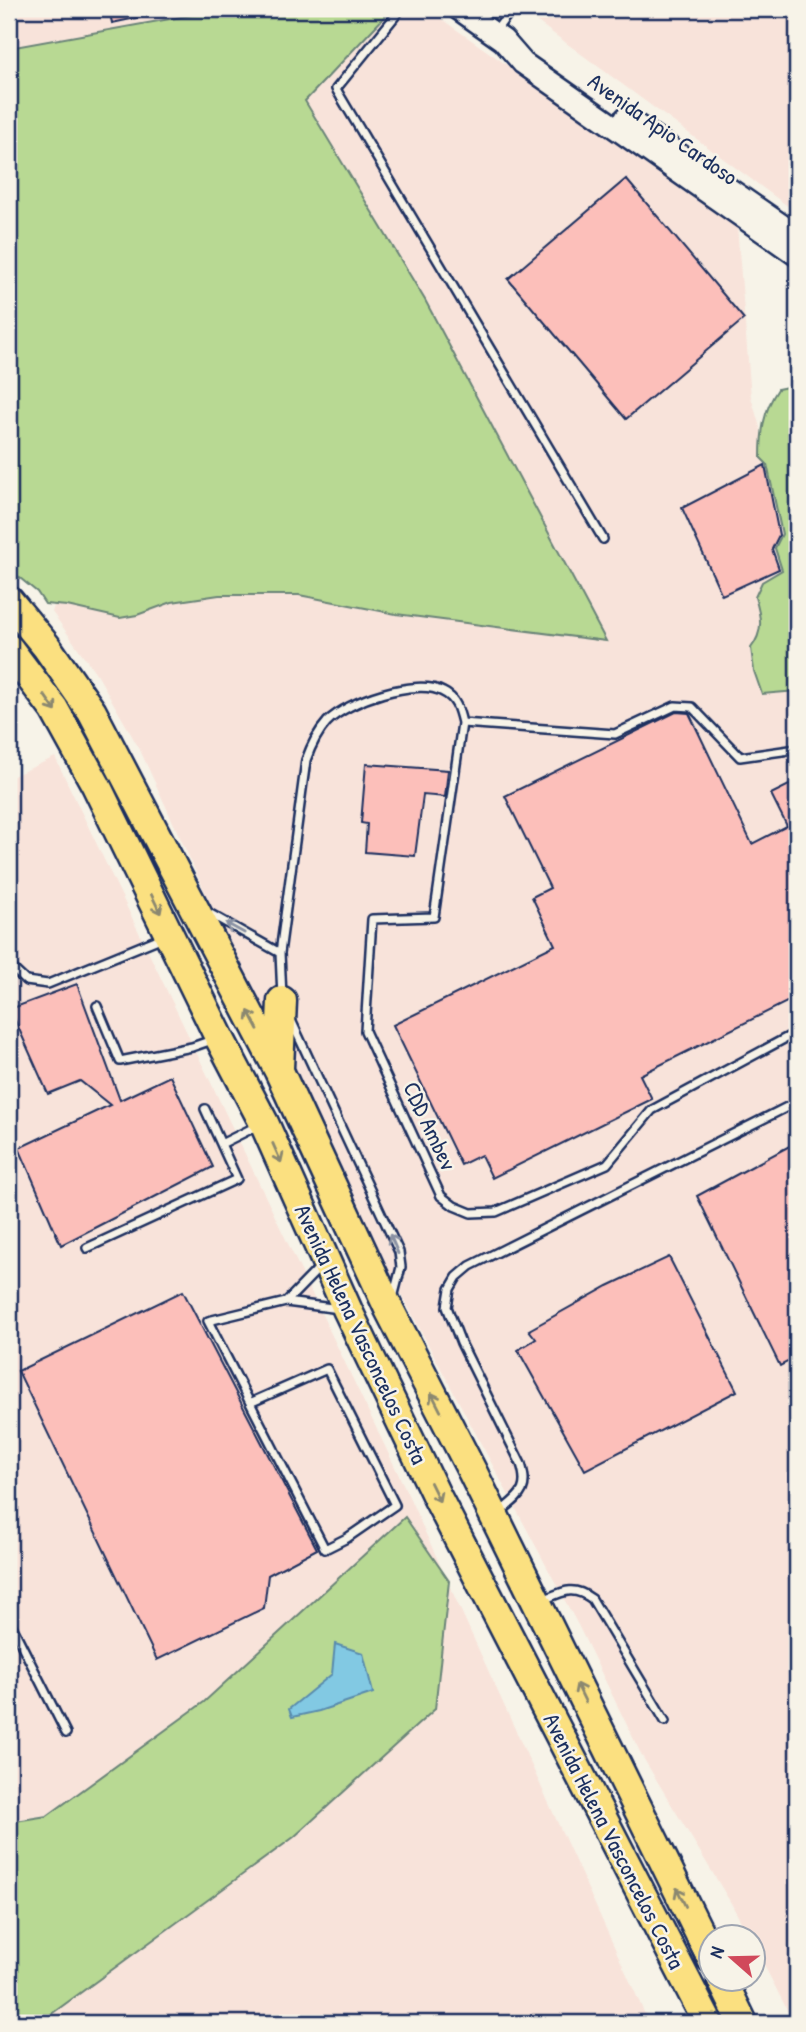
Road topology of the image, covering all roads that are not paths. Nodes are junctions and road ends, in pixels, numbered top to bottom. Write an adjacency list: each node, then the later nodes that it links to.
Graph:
1 (401, 9): 7 (lane)
2 (459, 9): 4 (street, Avenida Apio Cardoso)
3 (512, 9): 4 (lane)
4 (498, 37): 5 (street, Avenida Apio Cardoso); 6 (street, Avenida Apio Cardoso)
5 (797, 236)
6 (797, 255)
7 (603, 539)
8 (9, 601): 12 (highway, Avenida Helena Vasconcelos Costa)
9 (9, 649): 13 (highway, Avenida Helena Vasconcelos Costa, one-way to 13)
10 (461, 723): 11 (lane); 14 (lane); 18 (lane, CDD Ambev)
11 (797, 749)
12 (191, 904): 14 (lane, one-way to 12); 20 (highway, Avenida Helena Vasconcelos Costa, one-way to 12)
13 (170, 933): 15 (lane); 19 (highway, Avenida Helena Vasconcelos Costa)
14 (280, 953): 16 (lane)
15 (9, 965)
16 (282, 1000): 20 (highway); 28 (lane, one-way to 16)
17 (97, 1006): 19 (lane)
18 (797, 1032)
19 (219, 1037): 23 (highway, Avenida Helena Vasconcelos Costa)
20 (279, 1070): 28 (highway, Avenida Helena Vasconcelos Costa)
21 (797, 1102): 31 (lane)
22 (205, 1109): 24 (lane)
23 (264, 1123): 24 (lane); 26 (highway, Avenida Helena Vasconcelos Costa, one-way to 26)
24 (221, 1144): 25 (lane)
25 (88, 1248)
26 (326, 1261): 27 (lane); 29 (highway, Avenida Helena Vasconcelos Costa)
27 (286, 1302): 29 (lane); 30 (lane)
28 (389, 1309): 31 (highway, Avenida Helena Vasconcelos Costa, one-way to 28)
29 (348, 1311): 38 (highway, Avenida Helena Vasconcelos Costa, one-way to 38)
30 (252, 1402): 30 (lane)
31 (494, 1517): 32 (highway, Avenida Helena Vasconcelos Costa)
32 (536, 1603): 34 (lane); 36 (highway, Avenida Helena Vasconcelos Costa, one-way to 32)
33 (9, 1620): 35 (lane)
34 (664, 1721)
35 (66, 1733)
36 (698, 1931)
37 (729, 1994): 39 (highway)
38 (708, 2023)
39 (743, 2023)

